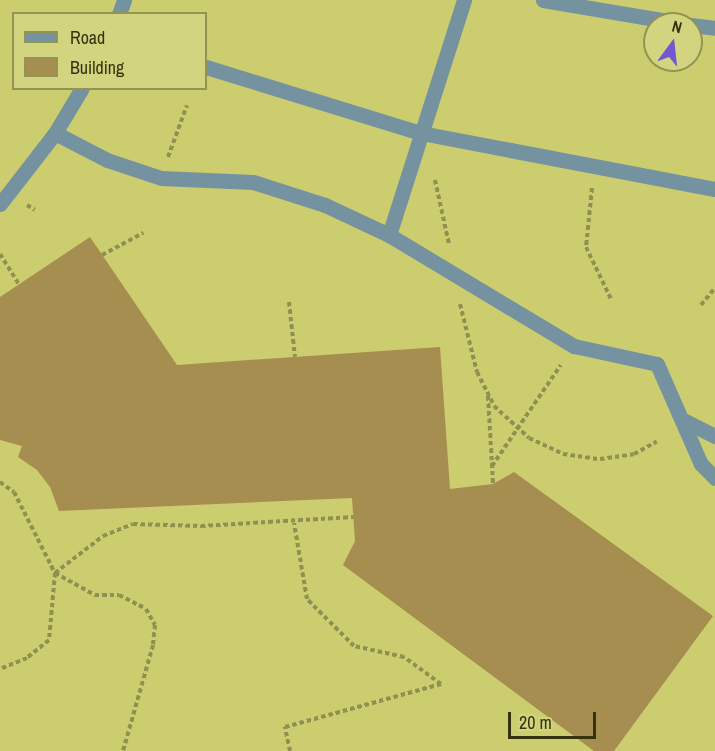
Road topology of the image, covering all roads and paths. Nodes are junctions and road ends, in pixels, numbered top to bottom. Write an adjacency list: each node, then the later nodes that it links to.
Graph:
1 (464, 0): 8 (street)
2 (543, 0): 3 (street)
3 (643, 17)
4 (207, 67): 8 (street)
5 (81, 90): 7 (street)
6 (187, 105): 9 (path)
7 (55, 132): 13 (street); 15 (street)
8 (421, 133): 12 (street); 15 (street)
9 (165, 163)
10 (435, 180): 16 (path)
11 (592, 188): 22 (path)
12 (715, 189)
13 (0, 204)
14 (143, 233): 18 (path)
15 (389, 235): 28 (street)
16 (450, 250)
17 (0, 254): 19 (path)
18 (102, 255)
19 (19, 284)
20 (715, 288): 24 (path)
21 (458, 298): 27 (path)
22 (611, 299)
23 (289, 302): 25 (path)
24 (701, 305)
25 (295, 357)
26 (567, 357): 29 (path)
27 (488, 393): 29 (path); 32 (path)
28 (685, 421): 30 (street); 33 (street)
29 (518, 428): 31 (path); 32 (path)
30 (715, 436)
31 (657, 441)
32 (492, 466): 35 (path)
33 (715, 478)
34 (0, 482): 38 (path)
35 (493, 484)
36 (354, 517): 37 (path)
37 (294, 523): 38 (path); 41 (path)
38 (55, 573): 39 (path); 40 (path)
39 (0, 669)
40 (123, 751)
41 (290, 751)

